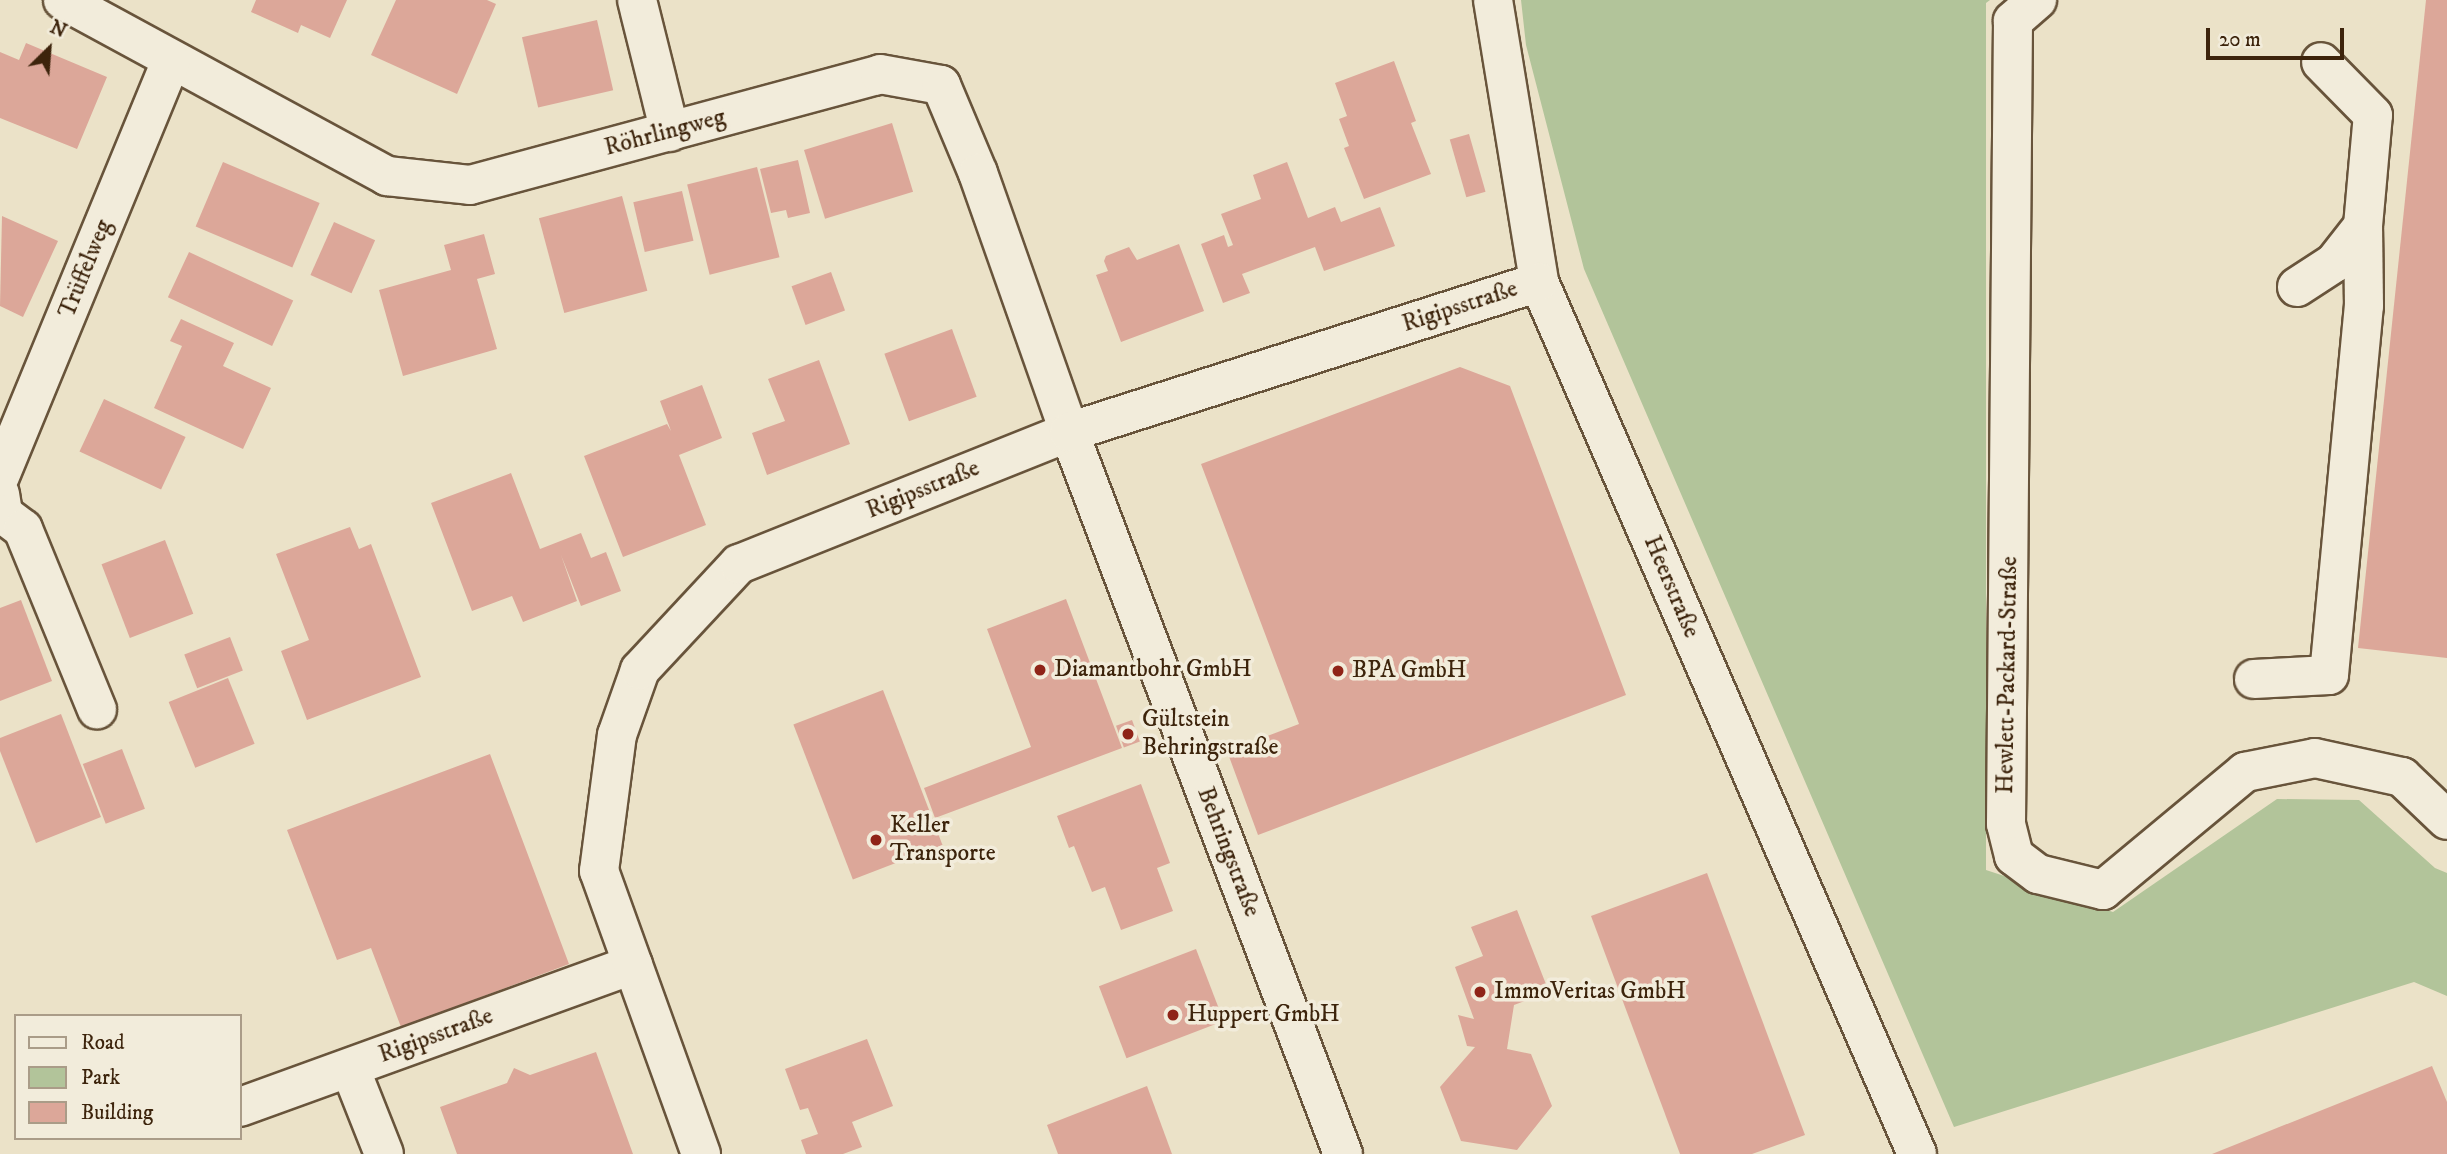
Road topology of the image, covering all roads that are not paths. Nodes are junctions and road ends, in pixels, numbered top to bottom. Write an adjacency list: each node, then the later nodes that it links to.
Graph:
1 (62, 0): 5 (street, Röhrlingweg)
2 (637, 0): 7 (street)
3 (1493, 0): 9 (street, Heerstraße)
4 (2037, 0): 16 (street, Hewlett-Packard-Straße)
5 (171, 61): 7 (street, Röhrlingweg); 12 (street, Trüffelweg)
6 (2321, 62): 8 (street)
7 (670, 132): 11 (street, Röhrlingweg)
8 (2363, 226): 10 (street); 14 (street)
9 (1539, 282): 11 (street, Rigipsstraße); 23 (street, Heerstraße)
10 (2297, 287)
11 (1069, 432): 17 (street, Rigipsstraße); 22 (street, Behringstraße)
12 (0, 476)
13 (1, 508): 15 (street)
14 (2254, 679)
15 (97, 709)
16 (2447, 820)
17 (633, 965): 18 (street, Rigipsstraße); 21 (street, Rigipsstraße)
18 (350, 1068): 19 (street, Rigipsstraße); 20 (street)
19 (242, 1106)
20 (384, 1154)
21 (701, 1154)
22 (1343, 1154)
23 (1917, 1154)

